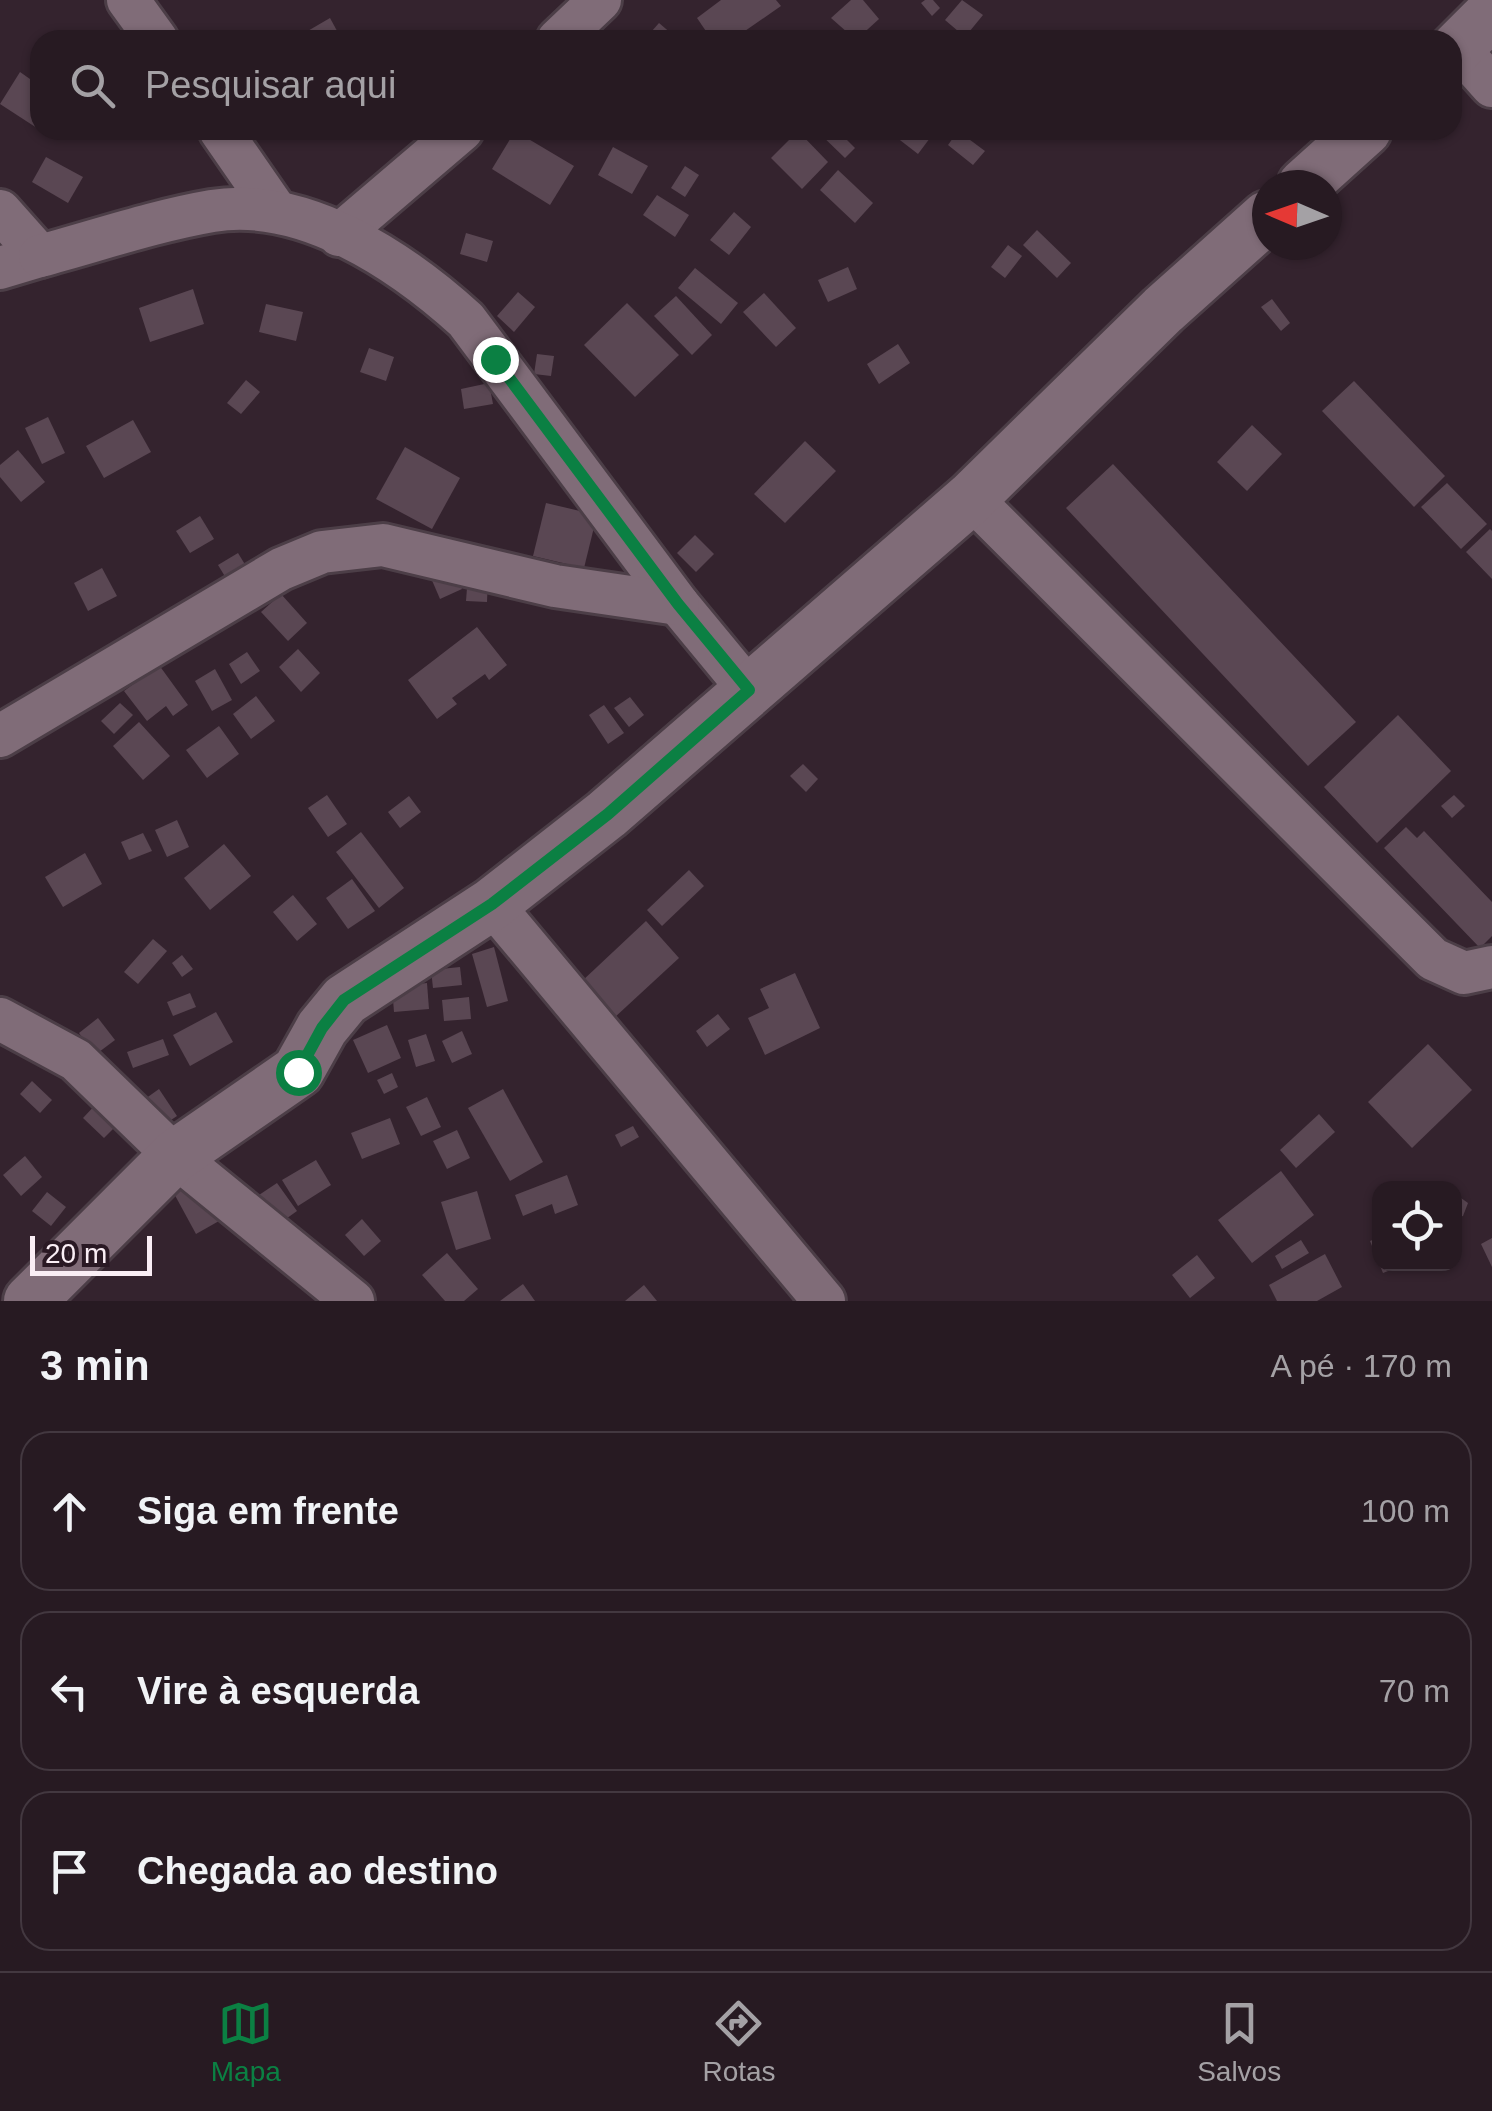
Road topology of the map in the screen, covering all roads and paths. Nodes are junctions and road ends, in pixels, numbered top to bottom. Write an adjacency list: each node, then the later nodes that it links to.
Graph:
1 (128, 0): 3 (street)
2 (600, 0): 4 (street)
3 (150, 30)
4 (568, 30)
5 (227, 140): 10 (street)
6 (450, 140): 12 (street)
7 (1355, 140): 8 (street)
8 (1321, 170)
9 (0, 211): 13 (street)
10 (276, 212): 12 (street); 13 (street)
11 (1252, 231): 14 (street)
12 (339, 234): 15 (street)
13 (20, 262)
14 (971, 498): 16 (street); 19 (street)
15 (678, 604): 16 (street); 17 (street)
16 (749, 690): 18 (street)
17 (0, 736)
18 (492, 904): 21 (street); 24 (street)
19 (1492, 966)
20 (0, 1020): 21 (street)
21 (174, 1156): 22 (street); 23 (street)
22 (30, 1301)
23 (353, 1301)
24 (824, 1301)

